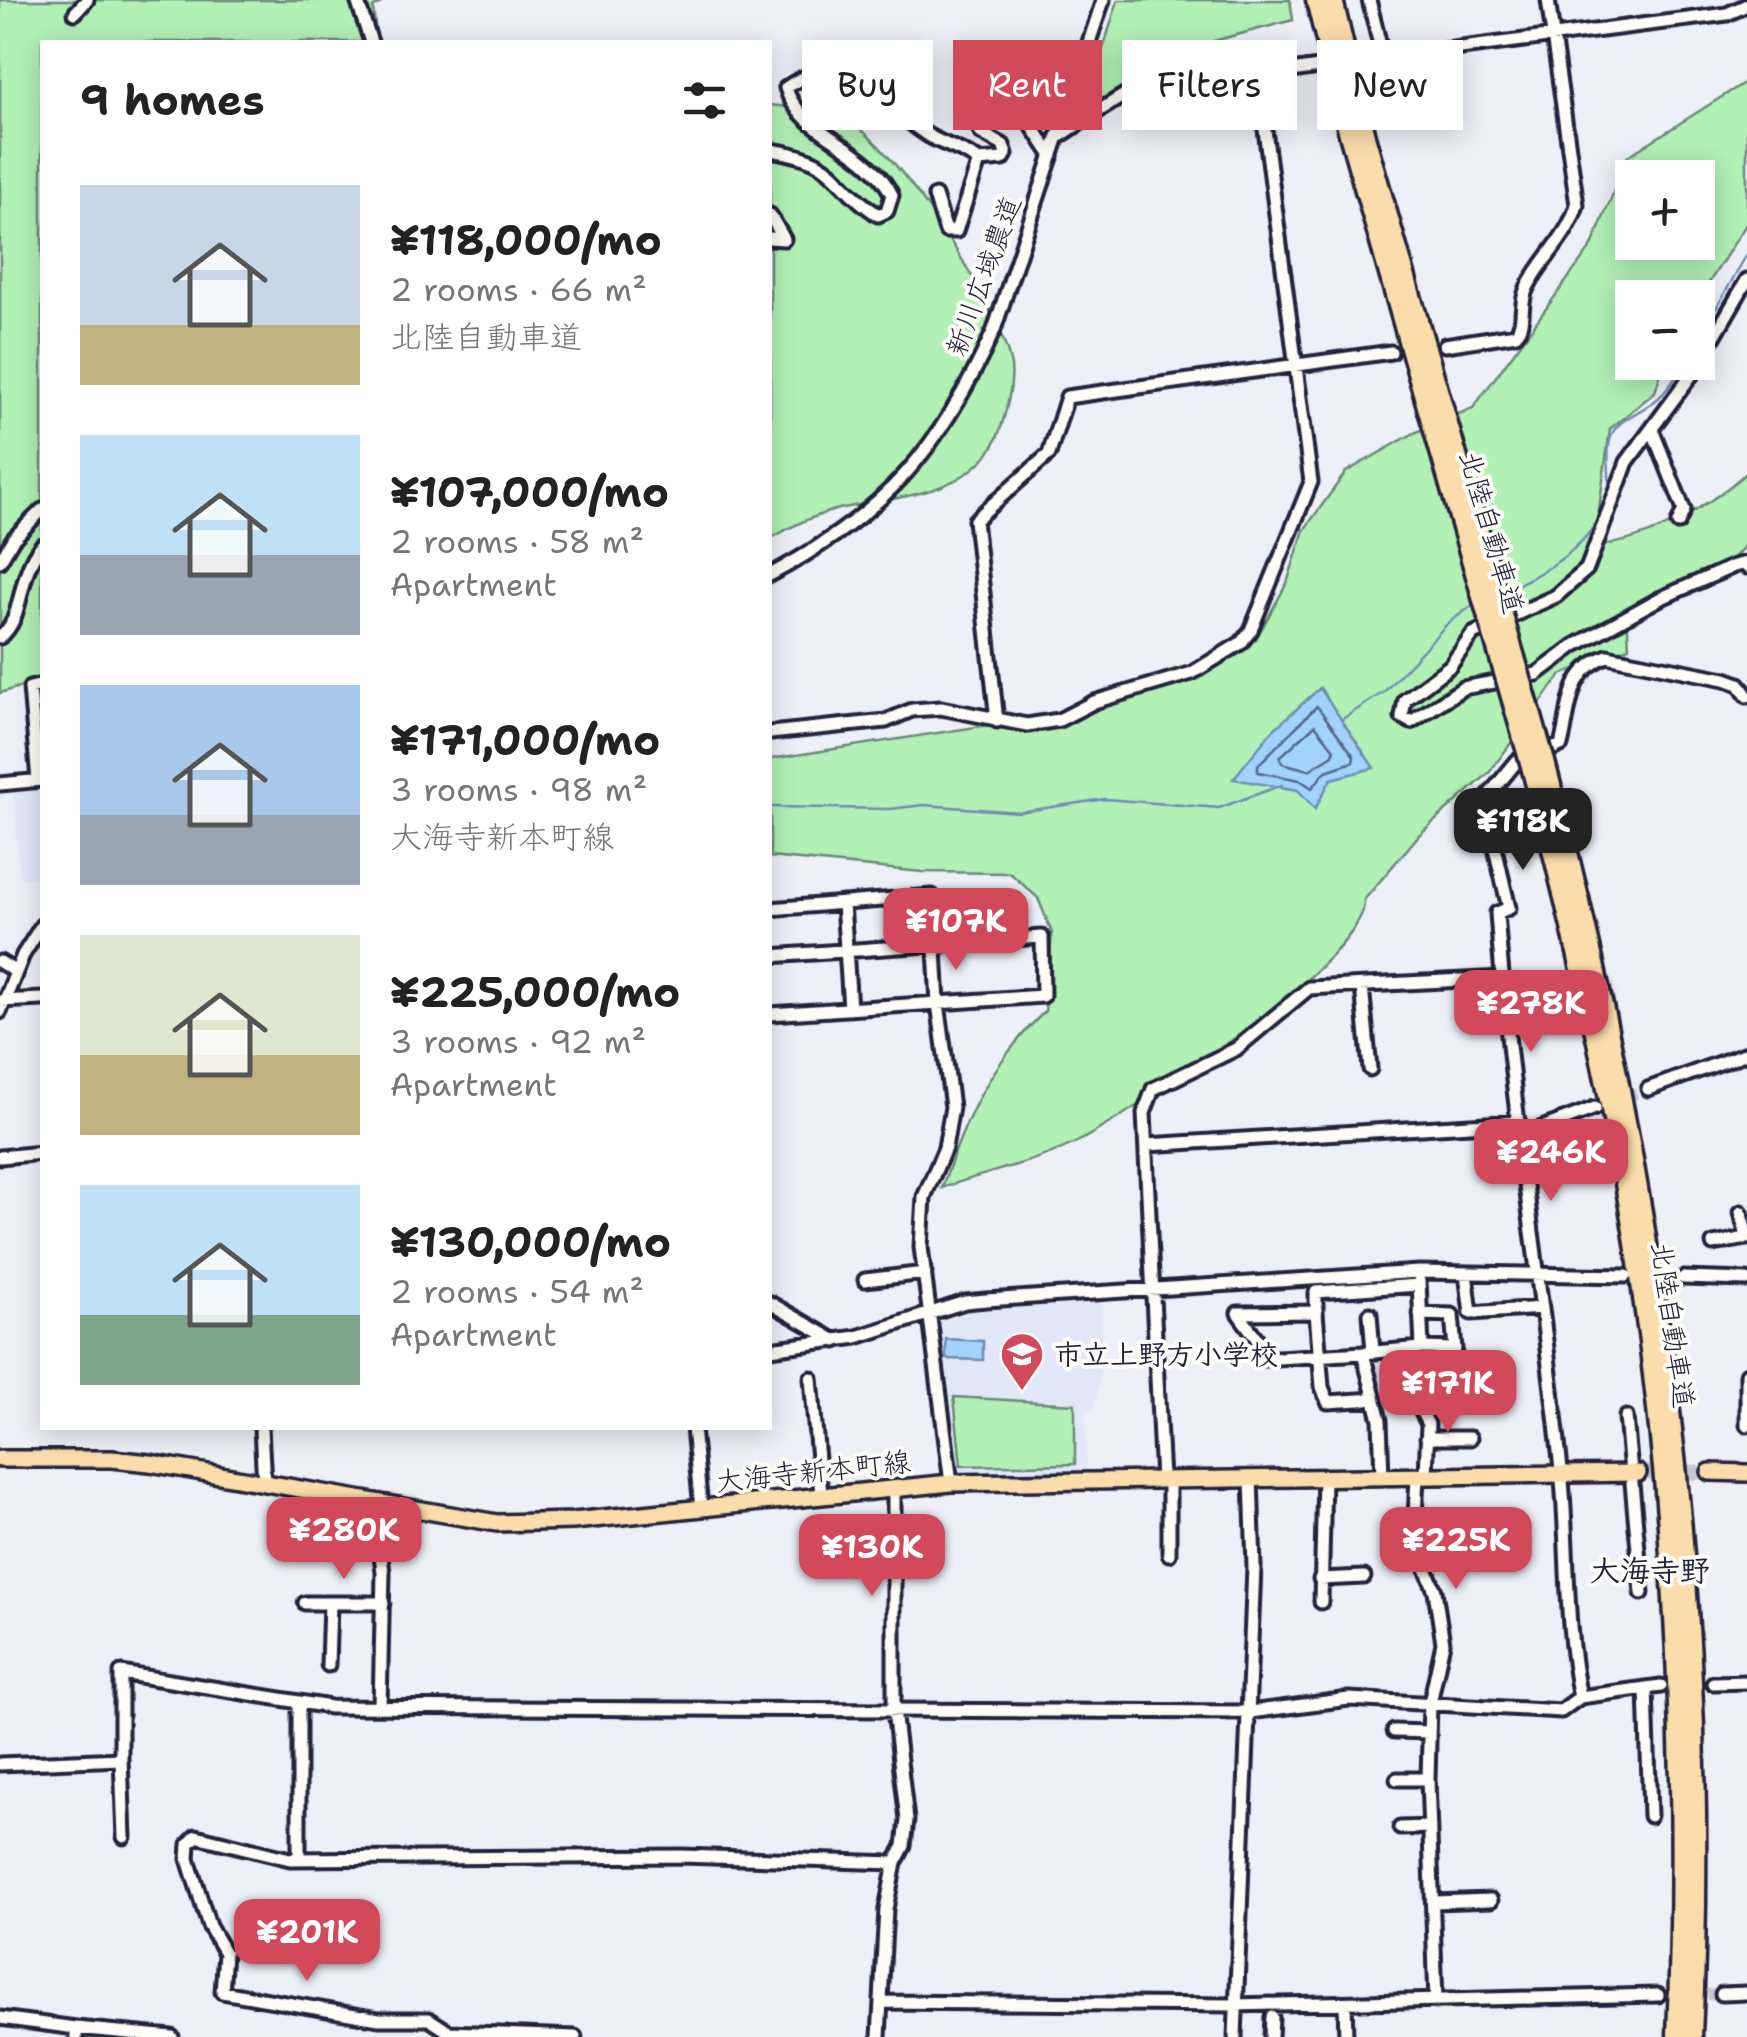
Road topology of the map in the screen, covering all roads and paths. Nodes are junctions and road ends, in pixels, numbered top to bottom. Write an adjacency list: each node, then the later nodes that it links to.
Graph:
1 (88, 0): 10 (street)
2 (357, 0): 12 (street)
3 (1103, 0): 17 (street, 新川広域農道)
4 (1316, 0): 29 (highway, 北陸自動車道)
5 (1333, 0): 25 (highway, 北陸自動車道)
6 (1344, 0): 25 (highway)
7 (1369, 0): 13 (street)
8 (1548, 0): 11 (street)
9 (1747, 5): 11 (street)
10 (74, 13)
11 (1553, 37): 14 (street); 26 (street)
12 (369, 40)
13 (1379, 40)
14 (1463, 48)
15 (1122, 100): 17 (street)
16 (1265, 130): 28 (street)
17 (1057, 138): 19 (street, 新川広域農道)
18 (772, 151): 20 (street)
19 (1052, 156): 20 (street); 36 (street, 新川広域農道)
20 (979, 161): 21 (street)
21 (934, 196)
22 (772, 218): 23 (street)
23 (772, 238)
24 (1747, 280): 30 (street)
25 (1412, 302): 29 (highway, 北陸自動車道)
26 (1446, 345)
27 (1391, 352): 28 (street)
28 (1295, 366): 40 (street); 40 (street)
29 (1436, 409): 43 (highway, 北陸自動車道, bridge)
30 (1653, 432): 32 (street); 35 (street)
31 (40, 512): 34 (street)
32 (1678, 524)
33 (40, 548): 37 (street)
34 (0, 561)
35 (1747, 567)
36 (772, 574)
37 (0, 637)
38 (40, 686): 41 (street)
39 (1747, 696): 43 (street)
40 (997, 721): 42 (street)
41 (38, 726): 44 (street)
42 (772, 732)
43 (1537, 759): 56 (street); 170 (highway, 北陸自動車道); 171 (highway, 北陸自動車道)
44 (40, 780): 45 (street)
45 (0, 784)
46 (843, 903): 47 (street); 48 (street); 52 (street)
47 (772, 908)
48 (934, 909): 50 (street); 51 (street)
49 (40, 929): 55 (street)
50 (1018, 938): 51 (street); 59 (street)
51 (934, 945): 52 (street); 59 (street)
52 (847, 951): 53 (street); 61 (street)
53 (772, 956)
54 (0, 962): 55 (street)
55 (16, 972): 60 (street)
56 (1502, 978): 57 (street); 67 (street)
57 (1362, 986): 64 (street); 69 (street)
58 (40, 998): 60 (street)
59 (938, 1003): 61 (street); 75 (street)
60 (1, 1005)
61 (850, 1009): 62 (street)
62 (772, 1014)
63 (1747, 1053): 65 (street)
64 (1370, 1069)
65 (1648, 1089)
66 (1595, 1108): 68 (street)
67 (1519, 1122): 68 (street); 69 (street)
68 (1521, 1136): 77 (street)
69 (1147, 1144): 83 (street)
70 (40, 1154): 71 (street)
71 (0, 1157)
72 (1741, 1212): 73 (street)
73 (1747, 1238): 74 (street)
74 (1712, 1244)
75 (925, 1273): 81 (street); 87 (street)
76 (1466, 1273): 77 (street); 80 (street); 85 (street)
77 (1538, 1275): 78 (street); 85 (street)
78 (1626, 1276)
79 (1683, 1278): 82 (street)
80 (1419, 1279): 83 (street); 86 (street); 89 (street)
81 (865, 1280)
82 (1747, 1280)
83 (1155, 1288): 87 (street); 114 (street)
84 (772, 1304): 90 (street)
85 (1542, 1308): 109 (street)
86 (1316, 1312): 94 (street); 94 (street)
87 (931, 1314): 90 (street); 115 (street)
88 (1370, 1314): 93 (street)
89 (1420, 1314): 91 (street); 91 (street)
90 (836, 1341): 92 (street)
91 (1422, 1348): 93 (street)
92 (772, 1350)
93 (1368, 1353): 94 (street); 98 (street)
94 (1318, 1359): 98 (street)
95 (1747, 1374): 100 (street)
96 (811, 1378): 118 (street)
97 (1420, 1390): 103 (street)
98 (1375, 1399): 111 (street)
99 (1626, 1417): 107 (street)
100 (1747, 1422)
101 (261, 1430): 116 (street)
102 (693, 1430): 120 (street)
103 (1428, 1438): 104 (street); 110 (street)
104 (1470, 1438)
105 (0, 1459): 116 (main road, 大海寺新本町線)
106 (1710, 1472): 108 (main road)
107 (1635, 1473): 109 (main road, 大海寺新本町線); 124 (street)
108 (1747, 1473)
109 (1562, 1474): 110 (main road, 大海寺新本町線); 134 (street)
110 (1421, 1476): 111 (main road, 大海寺新本町線); 135 (street)
111 (1382, 1477): 113 (main road, 大海寺新本町線)
112 (1251, 1478): 113 (main road, 大海寺新本町線); 114 (main road, 大海寺新本町線); 139 (street)
113 (1324, 1478): 123 (street)
114 (1166, 1480): 115 (main road, 大海寺新本町線); 121 (street)
115 (952, 1483): 117 (main road, 大海寺新本町線)
116 (264, 1484): 119 (main road, 大海寺新本町線)
117 (894, 1488): 118 (main road, 大海寺新本町線); 138 (street)
118 (822, 1495): 120 (main road, 大海寺新本町線)
119 (376, 1505): 120 (main road, 大海寺新本町線); 128 (street)
120 (701, 1508)
121 (1170, 1554)
122 (1364, 1577): 123 (street)
123 (1320, 1579): 125 (street)
124 (1642, 1593)
125 (1322, 1602)
126 (305, 1603): 127 (street)
127 (330, 1603): 128 (street); 129 (street)
128 (383, 1603): 137 (street)
129 (328, 1665)
130 (1747, 1682): 131 (street)
131 (1713, 1683)
132 (1660, 1686): 133 (street)
133 (1646, 1688): 134 (street); 146 (street)
134 (1580, 1697): 135 (street)
135 (1430, 1703): 139 (street); 141 (street)
136 (299, 1705): 137 (street); 142 (street); 150 (street)
137 (380, 1707): 138 (street)
138 (894, 1710): 139 (street); 151 (street)
139 (1250, 1712): 160 (street)
140 (1394, 1731): 141 (street)
141 (1429, 1732): 145 (street)
142 (121, 1759): 143 (street); 149 (street)
143 (0, 1764)
144 (1398, 1779): 145 (street)
145 (1428, 1779): 147 (street)
146 (1650, 1816)
147 (1430, 1827): 148 (street); 153 (street)
148 (1400, 1828)
149 (124, 1837)
150 (299, 1859): 151 (street); 165 (street)
151 (895, 1863): 158 (street)
152 (1491, 1900): 153 (street)
153 (1434, 1902): 157 (street)
154 (1747, 1993): 155 (street)
155 (1722, 1994)
156 (1658, 1996): 157 (street)
157 (1436, 2001): 159 (street)
158 (881, 2002): 160 (street); 166 (street)
159 (1345, 2002): 160 (street); 169 (street)
160 (1235, 2004): 167 (street)
161 (0, 2018): 163 (street)
162 (1272, 2018): 168 (street)
163 (76, 2032): 164 (street)
164 (172, 2037)
165 (575, 2037)
166 (880, 2037)
167 (1235, 2037)
168 (1271, 2037)
169 (1346, 2037)
170 (1677, 2037)
171 (1693, 2037)

